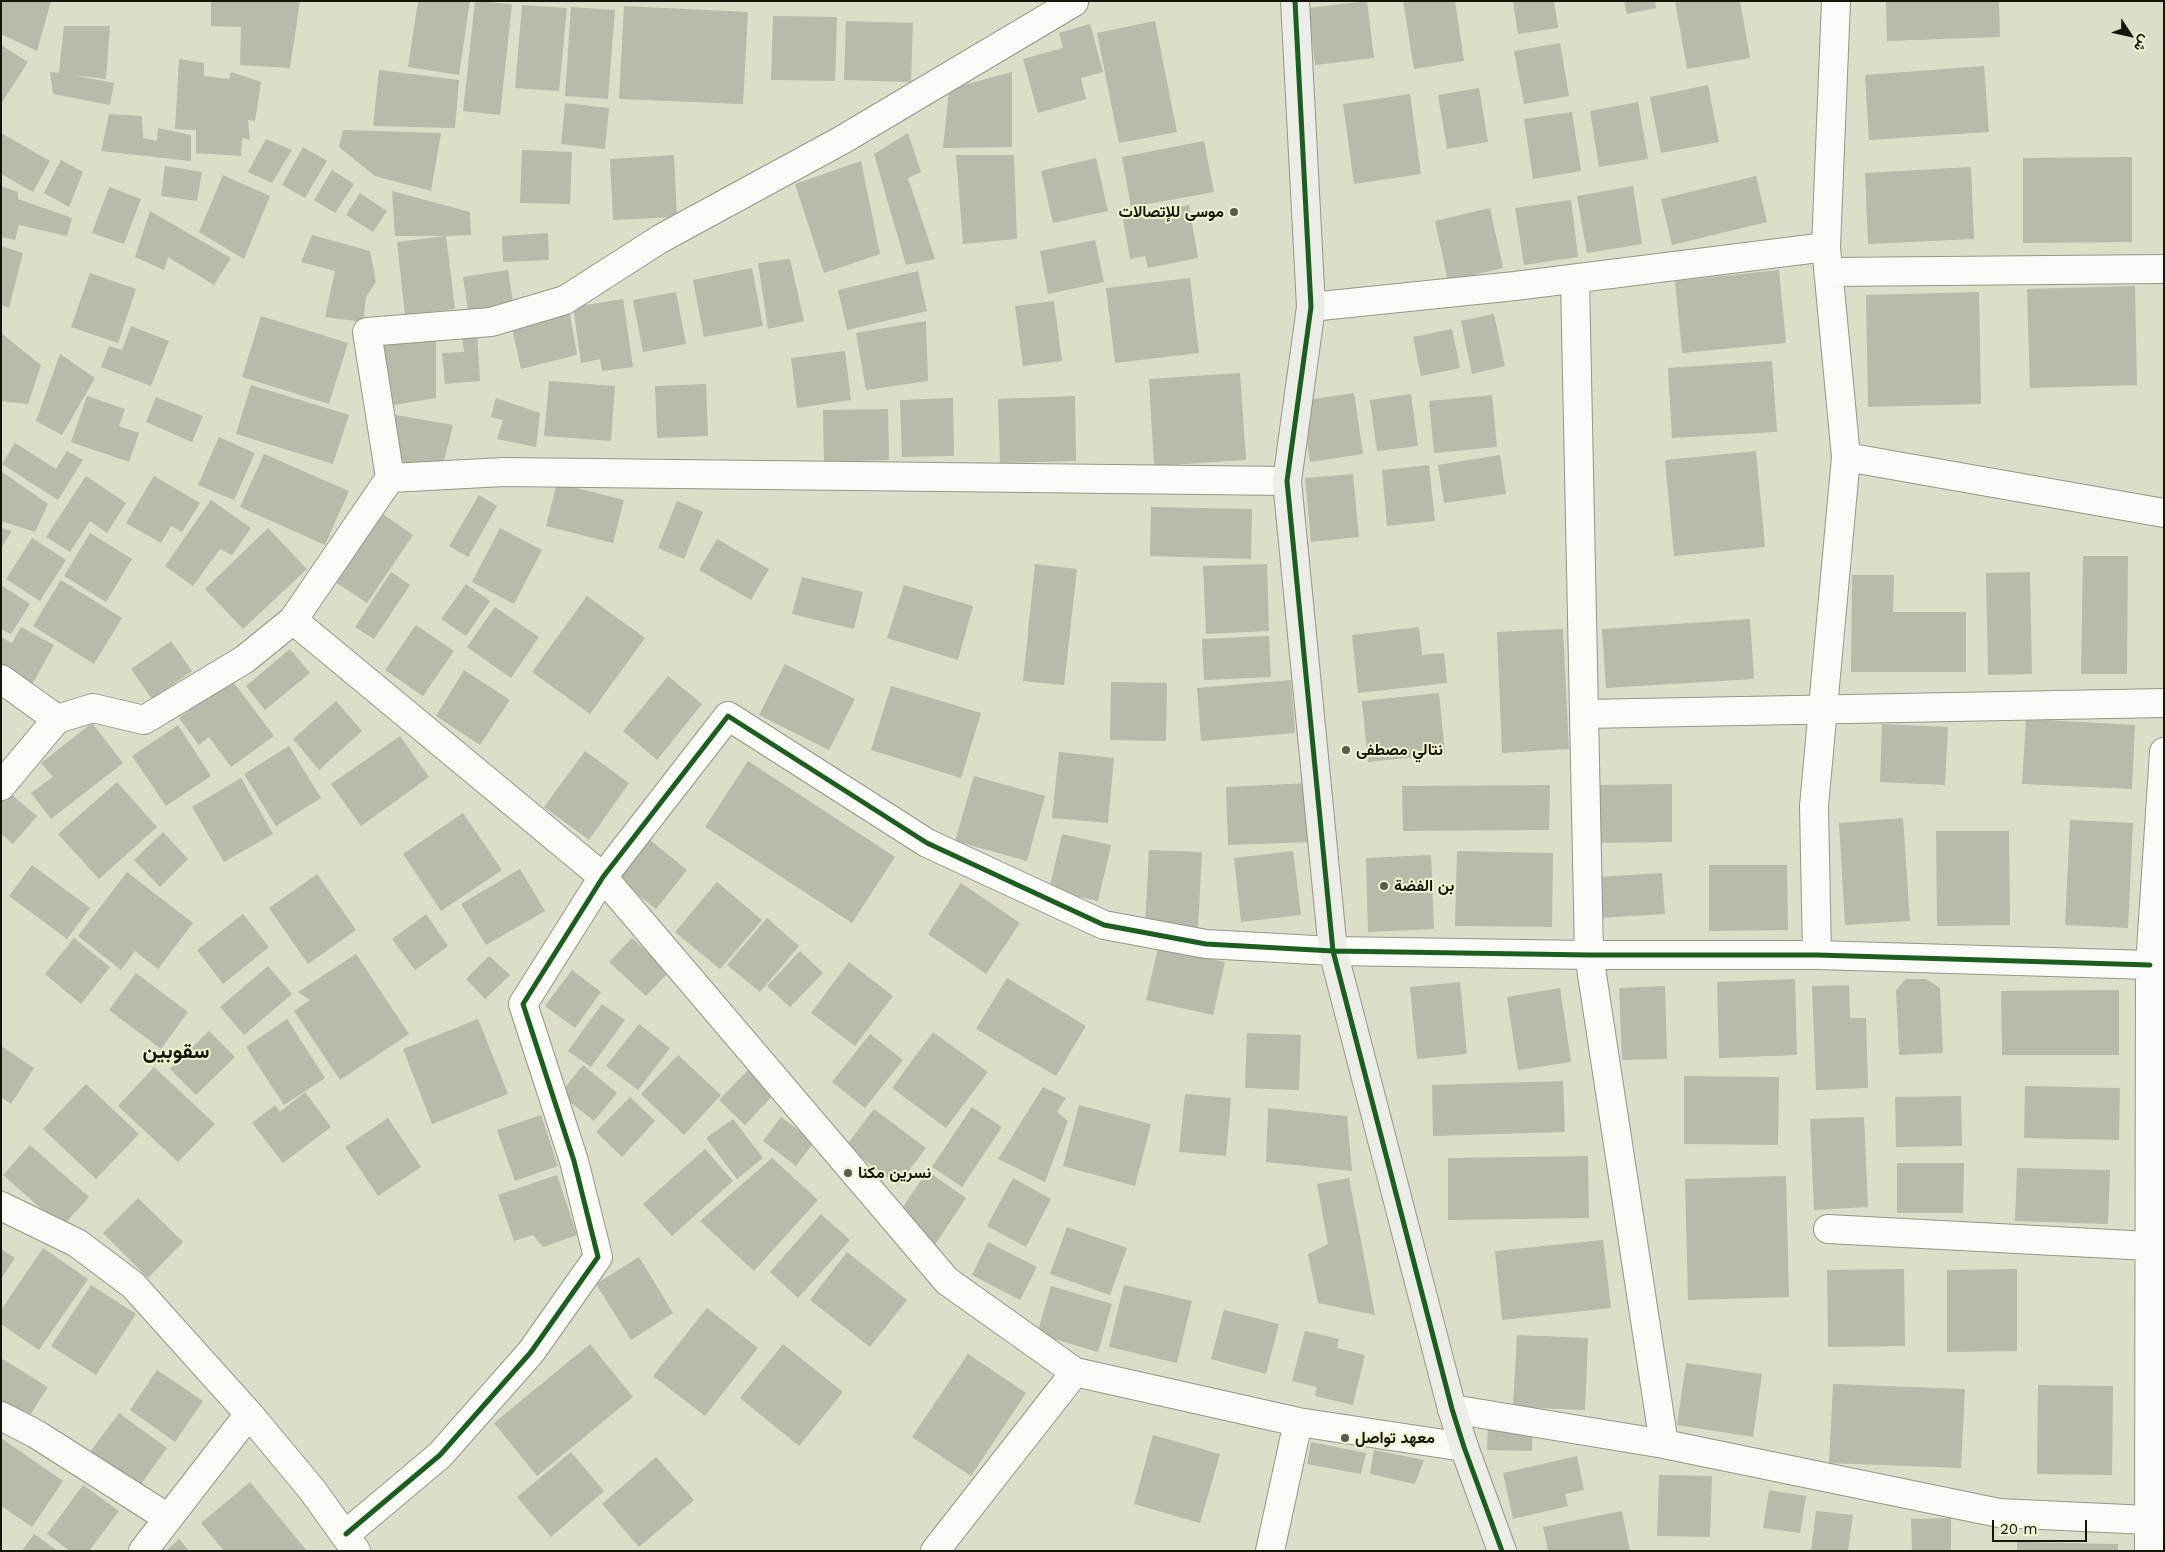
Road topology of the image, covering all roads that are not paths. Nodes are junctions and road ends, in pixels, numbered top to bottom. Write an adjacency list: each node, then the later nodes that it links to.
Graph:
1 (1074, 1): 9 (street)
2 (1295, 1): 7 (street)
3 (1836, 1): 4 (street)
4 (1828, 260): 5 (street); 6 (street); 8 (street)
5 (2164, 269)
6 (1575, 279): 7 (street); 16 (street)
7 (1312, 307): 10 (street)
8 (1846, 456): 11 (street); 15 (street)
9 (390, 478): 10 (street); 12 (street)
10 (1287, 481): 21 (street)
11 (2164, 513)
12 (293, 620): 17 (street); 20 (street)
13 (1, 679): 17 (street)
14 (2164, 703): 15 (street)
15 (1823, 710): 16 (street); 23 (street)
16 (1584, 714): 22 (street)
17 (57, 719): 19 (street)
18 (2164, 752): 24 (street)
19 (1, 786)
20 (604, 877): 21 (street); 28 (street); 37 (street)
21 (1334, 951): 22 (street); 29 (street)
22 (1589, 955): 23 (street); 33 (street)
23 (1818, 955): 24 (street)
24 (2150, 965): 27 (street)
25 (1, 1206): 30 (street)
26 (1828, 1229): 27 (street)
27 (2149, 1246): 36 (street)
28 (1075, 1372): 32 (street); 39 (street)
29 (1452, 1408): 33 (street); 34 (street)
30 (249, 1414): 35 (street); 37 (street)
31 (1, 1416): 35 (street)
32 (1298, 1422): 34 (street); 40 (street)
33 (1664, 1444): 36 (street)
34 (1464, 1447): 41 (street)
35 (168, 1518): 38 (street)
36 (2156, 1520): 42 (street)
37 (351, 1542)
38 (143, 1551)
39 (935, 1551)
40 (1270, 1551)
41 (1502, 1551)
42 (2150, 1551)

